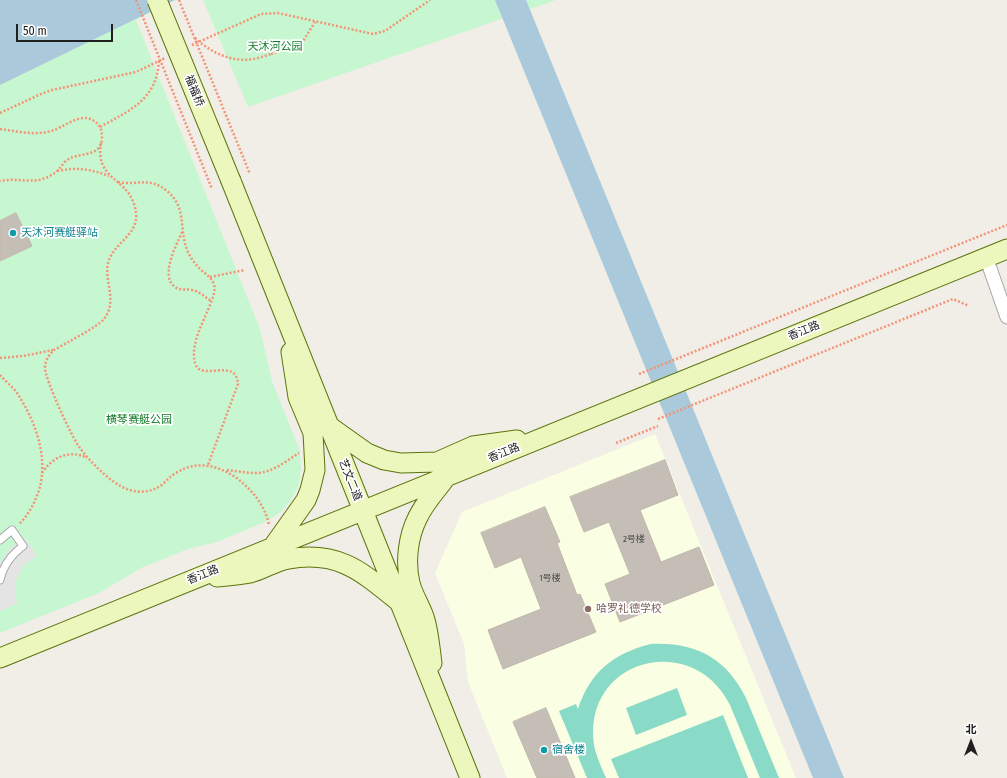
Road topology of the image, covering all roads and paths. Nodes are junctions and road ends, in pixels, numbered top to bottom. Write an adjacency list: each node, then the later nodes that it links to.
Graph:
1 (136, 0): 9 (path, bridge)
2 (157, 0): 19 (main road, 福福桥, bridge)
3 (179, 0): 6 (path, bridge)
4 (430, 0): 5 (path)
5 (315, 22): 6 (path, bridge); 7 (path)
6 (193, 36): 15 (path, bridge)
7 (190, 46)
8 (170, 56): 10 (path)
9 (159, 58): 11 (path, bridge); 20 (path, bridge)
10 (0, 113)
11 (100, 127): 12 (path); 13 (path)
12 (0, 129)
13 (101, 143): 14 (path); 16 (path)
14 (57, 171): 16 (path); 17 (path)
15 (250, 174)
16 (110, 176): 18 (path)
17 (0, 181)
18 (116, 181): 22 (path); 31 (path)
19 (231, 181): 30 (main road, 艺文二道)
20 (212, 189)
21 (1007, 225): 33 (path)
22 (182, 232): 26 (path); 27 (path)
23 (1007, 249): 24 (main road, 香江路)
24 (986, 258): 29 (street); 38 (main road, 香江路)
25 (244, 270): 26 (path)
26 (209, 277): 27 (path)
27 (211, 301): 42 (path)
28 (969, 306): 35 (path)
29 (1007, 317)
30 (287, 321): 36 (main road, 艺文二道); 50 (main road)
31 (54, 350): 32 (path); 41 (path)
32 (0, 358)
33 (639, 374)
34 (0, 375): 44 (path)
35 (658, 419)
36 (329, 426): 38 (main road); 46 (main road, 艺文二道)
37 (658, 426): 39 (path)
38 (548, 435): 45 (main road, 香江路)
39 (616, 443)
40 (304, 450): 43 (path)
41 (89, 460): 42 (path); 44 (path)
42 (208, 465): 43 (path)
43 (225, 470): 47 (path)
44 (42, 474): 48 (path)
45 (446, 477): 46 (main road, 香江路); 55 (main road)
46 (363, 510): 50 (main road, 香江路); 53 (main road, 艺文二道)
47 (269, 525)
48 (12, 530): 49 (lane); 51 (lane)
49 (0, 540)
50 (272, 548): 52 (main road, 香江路)
51 (0, 580)
52 (192, 580): 53 (main road); 54 (main road, 香江路)
53 (399, 601): 55 (main road, 艺文二道)
54 (0, 657)
55 (436, 694): 56 (main road, 艺文二道)
56 (470, 778)

